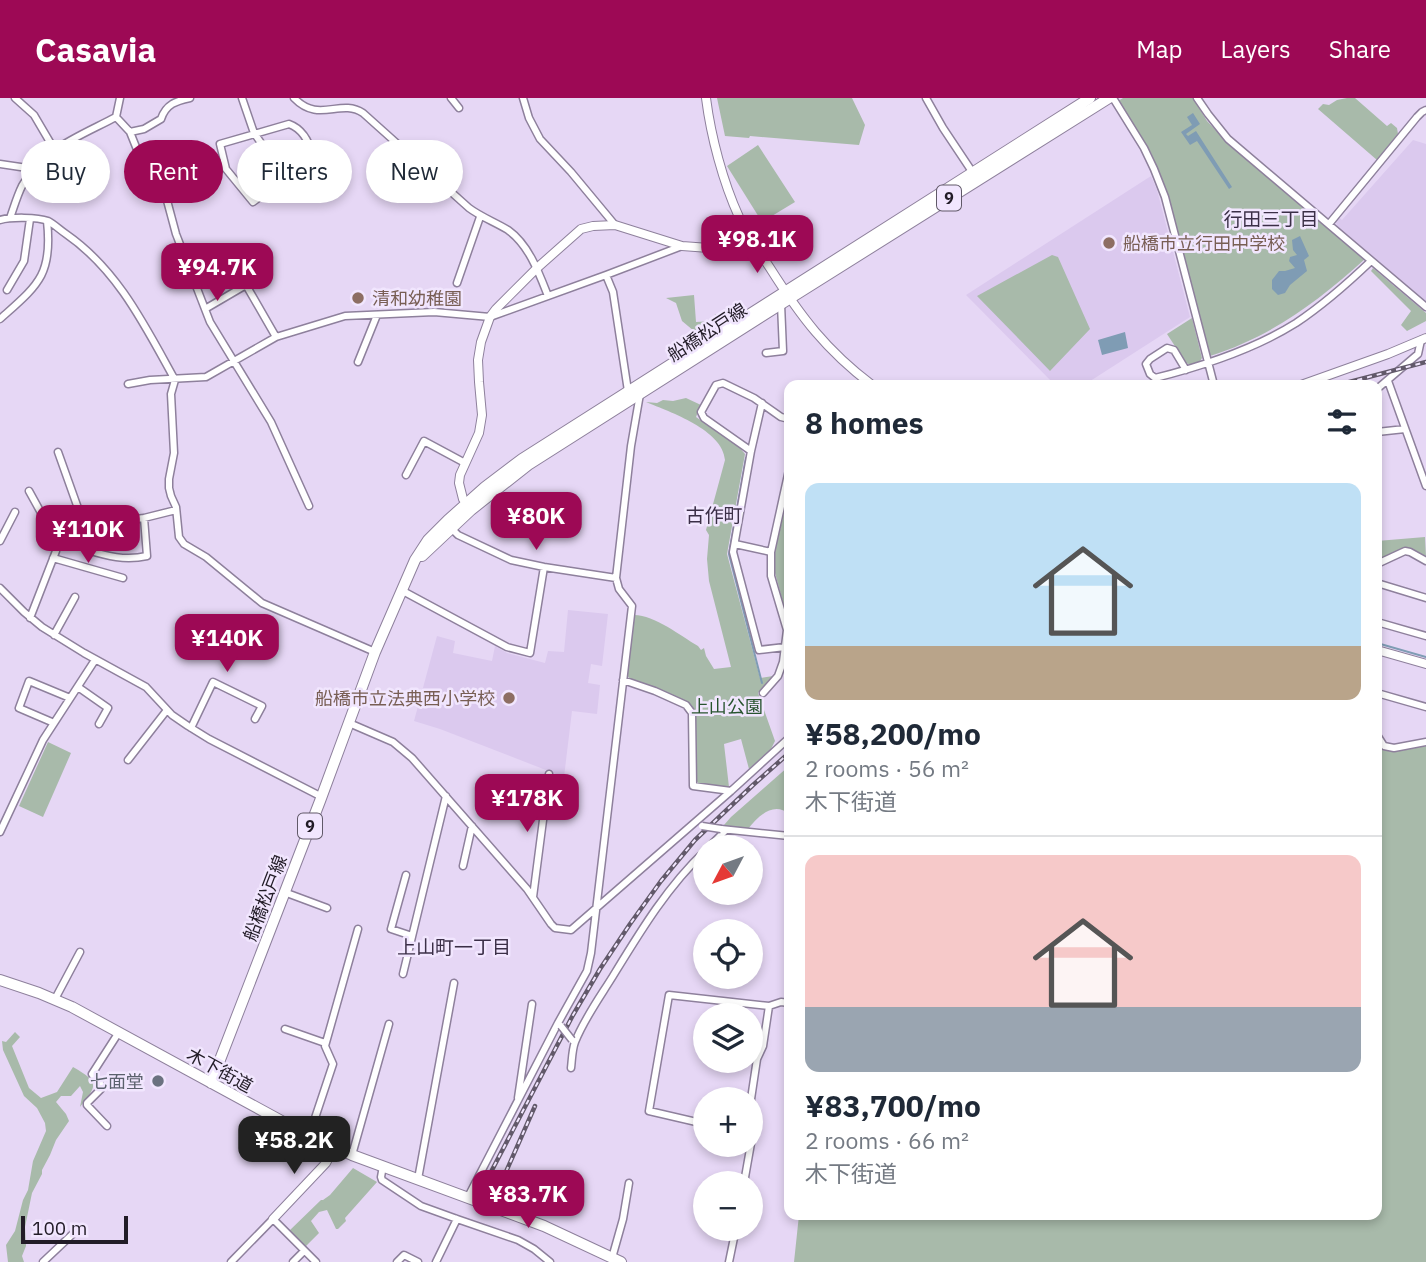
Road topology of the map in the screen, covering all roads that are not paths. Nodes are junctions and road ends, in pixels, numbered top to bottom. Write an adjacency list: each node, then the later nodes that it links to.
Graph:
1 (15, 98): 20 (street)
2 (120, 98): 17 (street)
3 (190, 98): 18 (street)
4 (243, 98): 19 (street)
5 (294, 98): 14 (street)
6 (349, 98): 14 (street)
7 (451, 98): 15 (street)
8 (523, 98): 35 (street)
9 (706, 98): 36 (street)
10 (926, 98): 26 (street)
11 (1090, 98): 26 (main road, 船橋松戸線 / 9)
12 (1111, 98): 46 (main road, 船橋松戸線 / 9); 57 (street)
13 (1197, 98): 34 (street)
14 (349, 106): 29 (street)
15 (459, 108)
16 (1426, 110): 34 (street)
17 (116, 117): 18 (street); 21 (street)
18 (130, 132): 48 (street)
19 (254, 133): 22 (street); 23 (street); 27 (street)
20 (49, 140)
21 (71, 140)
22 (259, 140)
23 (307, 140)
24 (0, 164): 25 (street)
25 (21, 167)
26 (973, 173): 46 (main road, 船橋松戸線 / 9)
27 (237, 182)
28 (21, 191): 30 (street)
29 (481, 217): 40 (street); 42 (street)
30 (10, 218): 31 (street); 32 (street)
31 (30, 219): 33 (street); 44 (street)
32 (0, 220)
33 (47, 221): 51 (street); 59 (street)
34 (1329, 224): 38 (street)
35 (615, 225): 37 (street); 40 (street)
36 (752, 242): 37 (street); 46 (street)
37 (682, 246): 41 (street)
38 (1371, 261): 47 (street); 57 (street)
39 (254, 268): 43 (street)
40 (537, 268): 45 (street); 50 (street)
41 (606, 275): 45 (street); 66 (street)
42 (457, 283)
43 (246, 285): 48 (street); 52 (street)
44 (7, 289)
45 (548, 296): 50 (street)
46 (785, 298): 54 (street); 60 (street); 66 (main road, 船橋松戸線 / 9); 67 (main road, 船橋松戸線 / 9)
47 (1426, 307)
48 (205, 309): 55 (street)
49 (377, 315): 50 (street); 52 (street); 56 (street)
50 (490, 317): 74 (street)
51 (0, 318)
52 (276, 337): 55 (street)
53 (1423, 339): 62 (street); 63 (street)
54 (766, 353)
55 (233, 361): 59 (street); 80 (street)
56 (358, 362)
57 (1208, 363): 58 (street); 61 (street)
58 (1186, 370): 58 (street)
59 (175, 380): 64 (street); 82 (street)
60 (866, 380)
61 (1213, 380)
62 (1316, 380)
63 (1388, 381): 65 (street); 70 (street)
64 (128, 384)
65 (1382, 385)
66 (628, 391): 81 (main road, 船橋松戸線 / 9)
67 (640, 394): 81 (main road, 船橋松戸線 / 9); 97 (street)
68 (762, 403): 69 (street); 72 (street); 72 (street)
69 (784, 418)
70 (1405, 429): 71 (street); 76 (street)
71 (1382, 431)
72 (751, 451): 90 (street)
73 (58, 452): 85 (street)
74 (465, 463): 75 (street); 81 (street)
75 (406, 475)
76 (1426, 484)
77 (29, 491): 87 (street)
78 (784, 495): 79 (street)
79 (783, 500): 91 (street)
80 (309, 506)
81 (469, 507): 86 (main road, 船橋松戸線 / 9); 95 (main road, 船橋松戸線 / 9)
82 (176, 510): 84 (street); 109 (street)
83 (15, 512): 88 (street)
84 (144, 518): 85 (street); 85 (street)
85 (84, 525): 87 (street)
86 (451, 528): 94 (street); 95 (main road, 船橋松戸線 / 9)
87 (56, 533): 89 (street)
88 (0, 541)
89 (60, 543)
90 (735, 544): 91 (street); 108 (street)
91 (771, 552): 104 (street)
92 (1426, 561): 93 (street)
93 (1382, 562)
94 (544, 567): 97 (street); 100 (street)
95 (411, 569): 100 (main road, 船橋松戸線 / 9)
96 (123, 578): 103 (street)
97 (615, 578): 114 (street)
98 (1382, 585): 102 (street)
99 (0, 588): 103 (street)
100 (401, 590): 109 (main road, 船橋松戸線 / 9)
101 (75, 597): 106 (street)
102 (1426, 598)
103 (30, 618): 106 (street)
104 (784, 620)
105 (1382, 623): 107 (street)
106 (54, 635): 112 (street)
107 (1426, 636)
108 (784, 647)
109 (375, 652): 124 (main road, 船橋松戸線 / 9)
110 (784, 654): 116 (street)
111 (1382, 654): 113 (street)
112 (95, 660): 115 (street); 120 (street)
113 (1426, 664)
114 (623, 680): 131 (street); 146 (street)
115 (78, 687): 118 (street); 123 (street)
116 (763, 692)
117 (1382, 694): 119 (street)
118 (70, 698): 122 (street); 122 (street)
119 (1426, 707)
120 (167, 710): 125 (street); 129 (street)
121 (255, 719): 125 (street)
122 (54, 723): 137 (street)
123 (99, 723)
124 (349, 723): 132 (street); 133 (main road, 船橋松戸線 / 9)
125 (191, 728): 133 (street)
126 (1426, 742): 128 (street)
127 (784, 743): 131 (street)
128 (1382, 743)
129 (128, 760)
130 (549, 774): 144 (street)
131 (731, 791): 134 (street)
132 (446, 796): 135 (street); 148 (street)
133 (322, 797): 143 (main road, 船橋松戸線 / 9)
134 (694, 824): 136 (street, bridge); 146 (street)
135 (472, 825): 141 (street); 144 (street)
136 (724, 830): 138 (street); 139 (street)
137 (0, 832)
138 (720, 835)
139 (784, 836)
140 (693, 863): 161 (street)
141 (463, 866)
142 (406, 875): 148 (street)
143 (284, 892): 145 (street); 164 (main road, 船橋松戸線 / 9)
144 (533, 897): 146 (street)
145 (327, 908)
146 (597, 908): 158 (street)
147 (358, 929): 162 (street)
148 (412, 936): 150 (street)
149 (80, 951): 153 (street)
150 (403, 974)
151 (0, 980): 153 (main road, 木下街道)
152 (454, 983): 173 (street)
153 (55, 999): 160 (main road, 木下街道)
154 (784, 1002): 156 (street)
155 (532, 1004): 166 (street)
156 (769, 1006): 165 (street); 167 (street)
157 (389, 1024): 171 (street)
158 (560, 1024): 161 (street, bridge); 166 (street)
159 (285, 1029): 162 (street)
160 (119, 1032): 164 (main road, 木下街道); 168 (street)
161 (573, 1041): 163 (street)
162 (325, 1043): 169 (street)
163 (570, 1068)
164 (211, 1083): 169 (main road, 木下街道)
165 (753, 1087)
166 (517, 1103): 175 (street)
167 (693, 1121)
168 (107, 1126)
169 (309, 1136): 170 (main road, 木下街道)
170 (334, 1148): 171 (main road, 木下街道); 176 (street)
171 (352, 1155): 172 (main road, 木下街道)
172 (383, 1166): 173 (main road, 木下街道); 177 (street)
173 (418, 1179): 175 (main road, 木下街道)
174 (629, 1183): 181 (street)
175 (468, 1197): 181 (main road, 木下街道)
176 (273, 1219): 180 (street); 183 (street)
177 (457, 1219): 188 (street); 189 (street)
178 (78, 1229): 182 (street)
179 (733, 1241): 190 (street)
180 (304, 1251): 184 (street); 185 (street)
181 (617, 1260)
182 (43, 1262)
183 (231, 1262)
184 (293, 1262)
185 (316, 1262)
186 (397, 1262): 187 (street)
187 (418, 1262)
188 (436, 1262)
189 (550, 1262)
190 (729, 1262)

